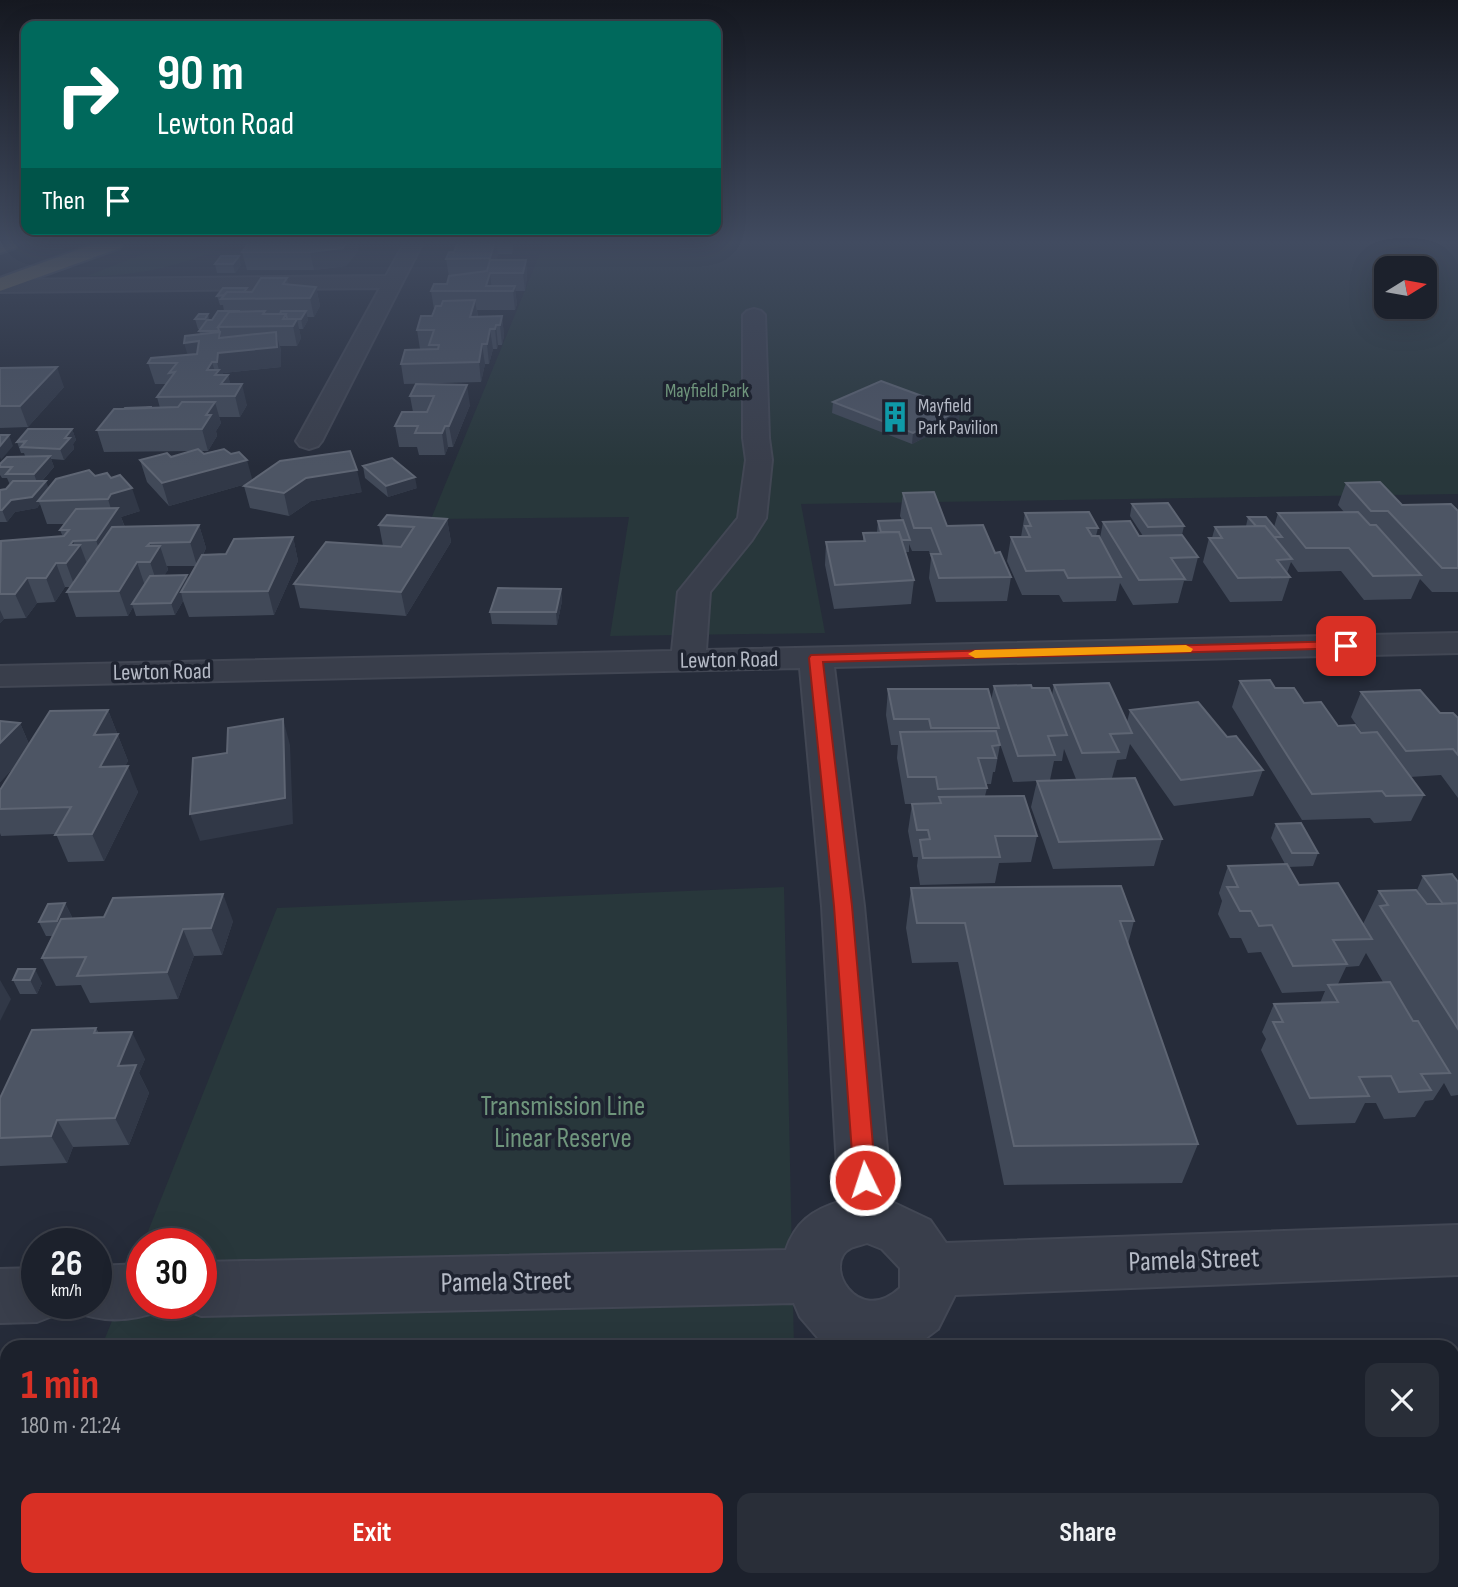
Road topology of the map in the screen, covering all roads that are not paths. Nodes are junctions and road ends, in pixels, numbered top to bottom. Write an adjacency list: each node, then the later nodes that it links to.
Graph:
1 (374, 318): 3 (street)
2 (754, 318): 6 (street)
3 (309, 440)
4 (1458, 643): 5 (street, Lewton Road)
5 (816, 658): 6 (street, Lewton Road); 8 (street)
6 (688, 660): 7 (street, Lewton Road)
7 (0, 676)
8 (867, 1219): 10 (street); 11 (street)
9 (1458, 1250): 10 (street, Pamela Street)
10 (929, 1270): 15 (street)
11 (811, 1276): 12 (street, Pamela Street); 15 (street)
12 (217, 1289)
13 (21, 1295): 14 (street)
14 (0, 1296)
15 (873, 1339)

